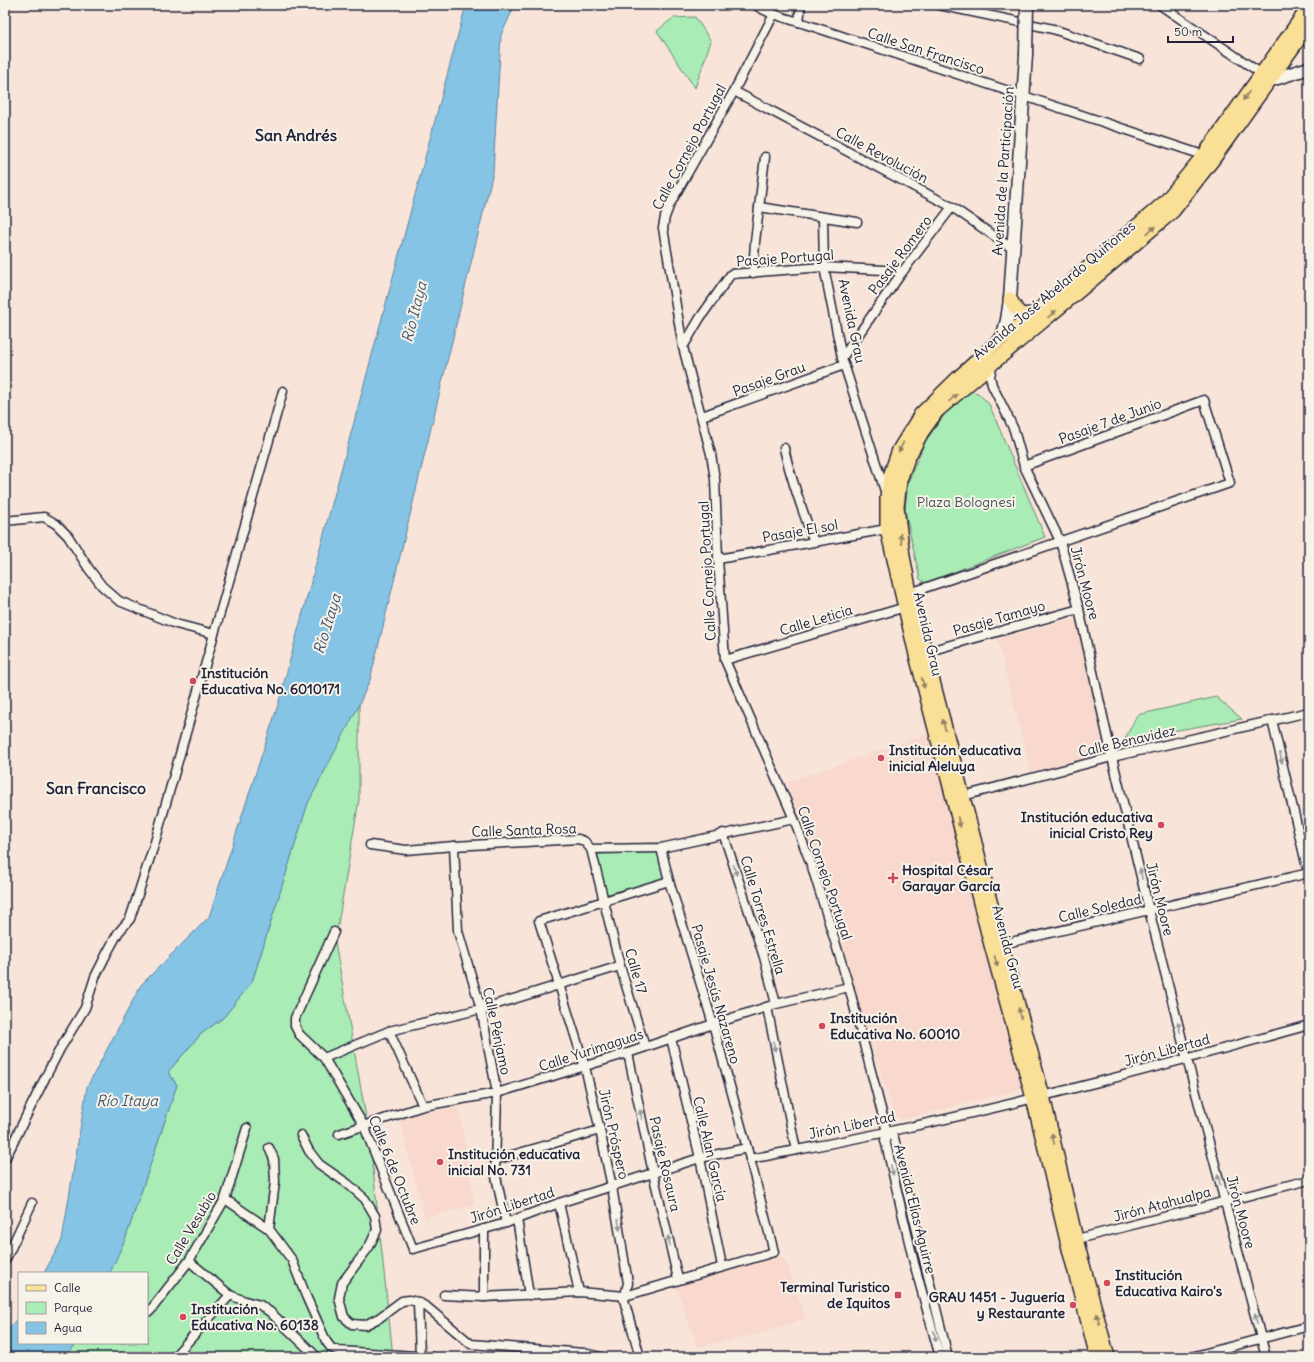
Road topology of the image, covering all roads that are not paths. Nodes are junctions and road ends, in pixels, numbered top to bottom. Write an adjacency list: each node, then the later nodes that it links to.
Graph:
1 (756, 5): 7 (street, Calle San Francisco)
2 (801, 5): 8 (street)
3 (939, 5): 10 (street)
4 (1027, 5): 14 (main road, Avenida de la Participación, bridge)
5 (1160, 5): 12 (street)
6 (1309, 7): 12 (main road, Avenida José Abelardo Quiñones)
7 (774, 14): 8 (street, Calle San Francisco); 13 (street, Calle Cornejo Portugal)
8 (798, 22): 14 (street, Calle San Francisco)
9 (1309, 25): 12 (main road, Avenida José Abelardo Quiñones)
10 (1140, 59)
11 (1309, 68): 12 (main road)
12 (1266, 77): 16 (main road, Avenida José Abelardo Quiñones)
13 (734, 91): 18 (street, Calle Revolución); 28 (street, Calle Cornejo Portugal)
14 (1023, 97): 16 (street, Calle San Francisco); 21 (main road, Avenida de la Participación)
15 (766, 157): 17 (street)
16 (1208, 157): 26 (main road, Avenida José Abelardo Quiñones); 30 (main road, Avenida José Abelardo Quiñones, one-way to 16)
17 (759, 207): 19 (street); 24 (street)
18 (952, 207): 21 (street, Calle Revolución); 23 (street, Pasaje Romero)
19 (823, 217): 20 (street); 22 (street, Avenida Grau)
20 (857, 222)
21 (1013, 249): 25 (main road, Avenida de la Participación)
22 (824, 267): 23 (street, Pasaje Portugal); 24 (street, Pasaje Portugal); 29 (street, Avenida Grau)
23 (903, 271): 29 (street, Pasaje Romero)
24 (753, 273): 28 (street, Pasaje Portugal)
25 (1010, 299): 26 (main road); 27 (main road, Avenida de la Participación)
26 (1034, 314): 27 (main road, Avenida José Abelardo Quiñones)
27 (1002, 338): 30 (street, Jirón Moore); 32 (main road, Avenida José Abelardo Quiñones)
28 (683, 347): 33 (street, Calle Cornejo Portugal)
29 (843, 361): 33 (street, Pasaje Grau); 37 (street, Avenida Grau)
30 (993, 363): 35 (street, Jirón Moore); 43 (main road, Avenida José Abelardo Quiñones, one-way to 30)
31 (283, 391): 45 (street)
32 (921, 414): 37 (main road, Avenida Grau, one-way to 37)
33 (702, 416): 42 (street, Calle Cornejo Portugal)
34 (784, 448): 41 (street)
35 (1024, 466): 36 (street, Pasaje 7 de Junio); 40 (street, Jirón Moore)
36 (1230, 483): 40 (street, Calle Leticia)
37 (887, 497): 39 (main road, Avenida Grau)
38 (5, 521): 45 (street)
39 (887, 529): 41 (street, Pasaje El sol); 43 (main road, Avenida Grau)
40 (1060, 541): 43 (street, Calle Leticia); 44 (street, Jirón Moore)
41 (814, 542): 42 (street, Pasaje El sol)
42 (718, 559): 47 (street, Calle Cornejo Portugal)
43 (908, 600): 46 (main road, Avenida Grau); 47 (street, Calle Leticia)
44 (1079, 609): 46 (street, Pasaje Tamayo); 50 (street, Jirón Moore)
45 (214, 634): 92 (street)
46 (920, 654): 51 (main road, Avenida Grau)
47 (726, 660): 52 (street, Calle Cornejo Portugal)
48 (1309, 712): 49 (street, Calle Benavidez)
49 (1272, 720): 50 (street, Calle Benavidez); 58 (street, one-way to 58)
50 (1112, 757): 51 (street, Calle Benavidez); 61 (street, Jirón Moore, one-way to 50)
51 (958, 797): 63 (main road, Avenida Grau)
52 (794, 819): 53 (street, Calle Santa Rosa); 66 (street, Calle Cornejo Portugal)
53 (723, 833): 56 (street, Calle Santa Rosa); 67 (street, Calle Torres Estrella, one-way to 67)
54 (370, 845): 55 (street, Calle Santa Rosa)
55 (454, 846): 57 (street, Calle Santa Rosa); 69 (street, Calle Pénjamo)
56 (660, 848): 57 (street, Calle Santa Rosa); 59 (street, Pasaje Jesús Nazareno)
57 (591, 849): 60 (street, Calle 17)
58 (1309, 874): 61 (street, Calle Soledad)
59 (669, 881): 60 (street); 70 (street, Pasaje Jesús Nazareno)
60 (604, 902): 64 (street, Calle 17); 65 (street, Jirón Próspero)
61 (1149, 910): 63 (street, Calle Soledad); 77 (street, Jirón Moore, one-way to 61)
62 (334, 932): 76 (street, Calle 6 de Octubre)
63 (996, 944): 80 (main road, Avenida Grau)
64 (620, 966): 65 (street); 74 (street, Calle 17)
65 (560, 985): 69 (street); 78 (street, Jirón Próspero)
66 (849, 987): 67 (street, Calle Yurimaguas); 85 (street, Calle Cornejo Portugal)
67 (776, 1004): 68 (street, Calle Yurimaguas)
68 (767, 1007): 70 (street, Calle Yurimaguas); 90 (street, one-way to 90)
69 (481, 1009): 72 (street); 79 (street, Calle Pénjamo)
70 (713, 1024): 73 (street, Calle Yurimaguas); 89 (street, Pasaje Jesús Nazareno)
71 (1309, 1025): 77 (street, Jirón Libertad)
72 (389, 1031): 76 (street); 81 (street)
73 (671, 1038): 74 (street, Calle Yurimaguas); 91 (street, Calle Alan García)
74 (645, 1047): 75 (street, Calle Yurimaguas)
75 (628, 1054): 78 (street, Calle Yurimaguas); 95 (street, Pasaje Rosaura, one-way to 75)
76 (324, 1058): 82 (street, Calle 6 de Octubre)
77 (1186, 1059): 80 (street, Jirón Libertad); 99 (street, Jirón Moore, one-way to 77)
78 (585, 1067): 79 (street, Calle Yurimaguas); 84 (street, Jirón Próspero)
79 (497, 1093): 81 (street, Calle Yurimaguas); 94 (street, Calle Pénjamo)
80 (1038, 1097): 85 (street, Jirón Libertad); 106 (main road, Avenida Grau)
81 (423, 1106): 82 (street, Calle Yurimaguas)
82 (364, 1126): 86 (street, Calle Yurimaguas); 107 (street, Calle 6 de Octubre)
83 (247, 1128): 98 (street, Calle Vesubio)
84 (600, 1130): 94 (street); 97 (street, Jirón Próspero)
85 (888, 1132): 90 (street, Jirón Libertad); 112 (street, Avenida Elías Aguirre); 113 (street, Avenida Elías Aguirre, one-way to 113)
86 (339, 1134)
87 (301, 1135): 120 (street)
88 (269, 1148): 104 (street)
89 (746, 1148): 91 (street, Jirón Libertad); 93 (street)
90 (796, 1150): 93 (street, Jirón Libertad)
91 (700, 1158): 95 (street, Jirón Libertad); 110 (street, Calle Alan García)
92 (5, 1159)
93 (750, 1159): 110 (street)
94 (495, 1160): 103 (street, Calle Pénjamo)
95 (653, 1173): 97 (street, Jirón Libertad); 111 (street, Pasaje Rosaura, one-way to 95)
96 (1309, 1180): 99 (street, Jirón Atahualpa)
97 (612, 1187): 101 (street, Jirón Libertad); 118 (street, Jirón Próspero, one-way to 118)
98 (225, 1199): 104 (street); 109 (street, Calle Vesubio)
99 (1224, 1201): 106 (street, Jirón Atahualpa); 123 (street, Jirón Moore, one-way to 99)
100 (32, 1203): 108 (street)
101 (559, 1203): 102 (street, Jirón Libertad); 114 (street)
102 (517, 1219): 103 (street, Jirón Libertad); 117 (street)
103 (506, 1223): 105 (street, Jirón Libertad)
104 (269, 1229): 124 (street)
105 (484, 1229): 107 (street, Jirón Libertad); 119 (street)
106 (1072, 1240): 132 (main road, Avenida Grau); 133 (main road, Avenida Grau, one-way to 106)
107 (413, 1249)
108 (5, 1261)
109 (189, 1261): 115 (street); 121 (street, Calle Vesubio)
110 (722, 1266): 111 (street)
111 (678, 1279): 118 (street)
112 (929, 1281): 113 (street); 131 (street, Avenida Elías Aguirre)
113 (920, 1284): 130 (street, Avenida Elías Aguirre, one-way to 130)
114 (579, 1292): 117 (street); 118 (street)
115 (230, 1295): 125 (street); 126 (street)
116 (444, 1295): 119 (street)
117 (529, 1295): 119 (street)
118 (626, 1296): 129 (street, Jirón Próspero)
119 (484, 1298)
120 (418, 1302): 124 (street); 128 (street)
121 (150, 1311)
122 (1309, 1326): 123 (street)
123 (1261, 1339): 134 (street); 135 (street, Jirón Moore)
124 (420, 1356): 127 (street)
125 (174, 1357)
126 (317, 1357)
127 (431, 1357)
128 (601, 1357)
129 (640, 1357)
130 (940, 1357)
131 (948, 1357)
132 (1097, 1357)
133 (1108, 1357)
134 (1191, 1357)
135 (1266, 1357)

